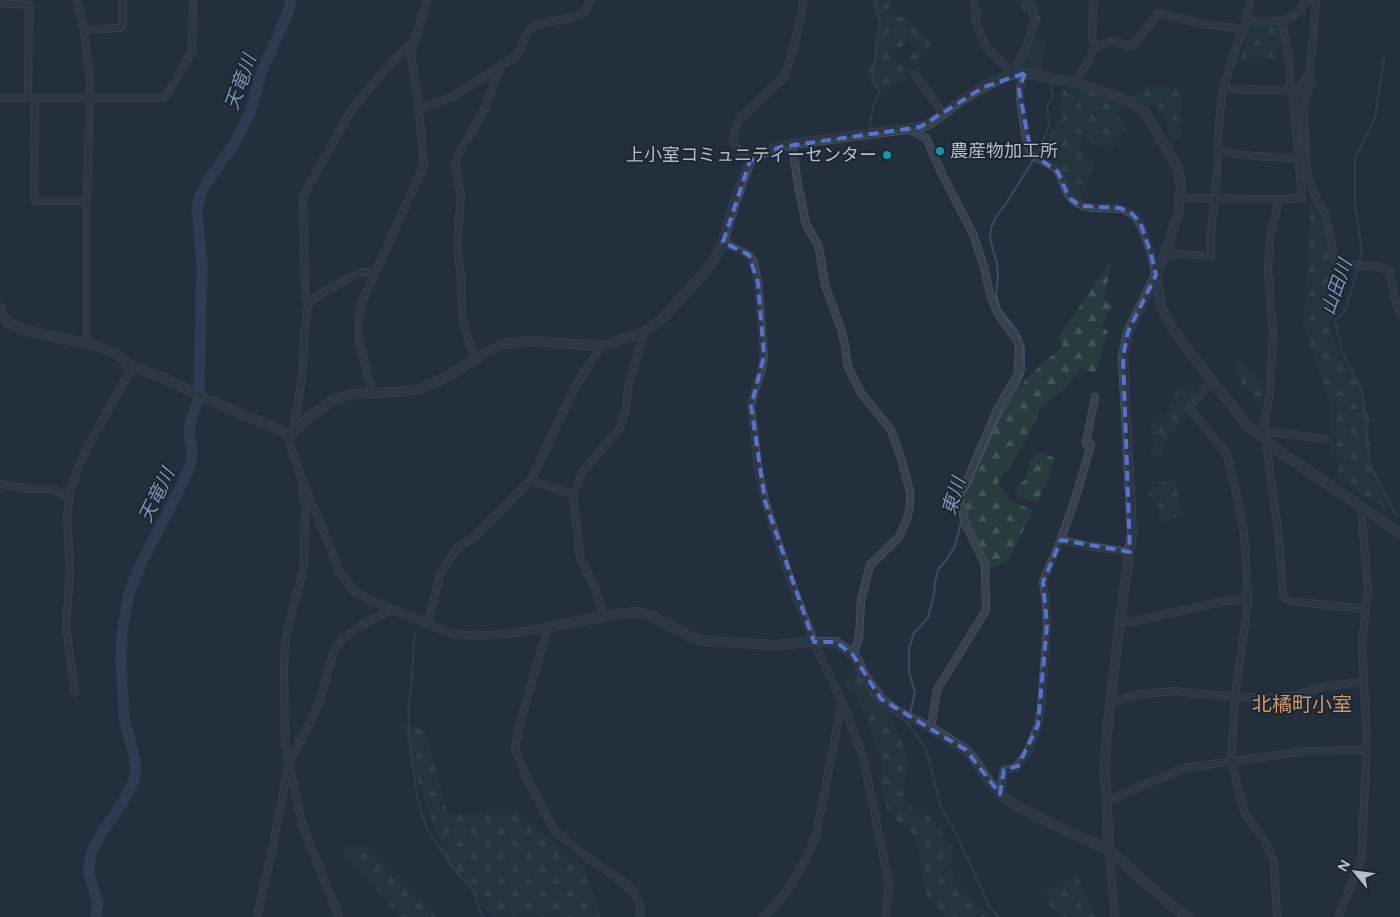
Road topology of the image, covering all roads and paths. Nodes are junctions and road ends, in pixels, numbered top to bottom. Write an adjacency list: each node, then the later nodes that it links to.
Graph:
1 (77, 0): 17 (street)
2 (123, 0): 17 (street)
3 (193, 0): 30 (street)
4 (428, 0): 18 (street)
5 (590, 0): 20 (street)
6 (803, 0): 37 (street)
7 (1030, 0): 23 (street)
8 (1096, 0): 19 (street)
9 (1250, 0): 15 (street)
10 (1307, 0): 14 (street)
11 (1316, 0): 21 (street)
12 (974, 1): 23 (street)
13 (0, 2): 29 (street)
14 (1282, 20): 15 (street); 27 (street)
15 (1246, 21): 16 (street)
16 (1244, 29): 19 (street); 26 (street)
17 (84, 30): 30 (street)
18 (415, 40): 31 (street); 46 (street)
19 (1095, 46): 25 (street)
20 (502, 65): 31 (street); 53 (street)
21 (1310, 72): 27 (street); 49 (street)
22 (1025, 73): 23 (street); 25 (street); 45 (street)
23 (1013, 74): 32 (street)
24 (915, 75): 32 (street)
25 (1076, 83): 38 (street)
26 (1223, 90): 27 (street); 35 (street)
27 (1292, 94): 36 (street)
28 (0, 98): 29 (street)
29 (31, 98): 30 (street); 41 (street)
30 (89, 98): 41 (street)
31 (419, 109): 44 (street)
32 (944, 114): 33 (street)
33 (907, 129): 34 (street); 84 (street)
34 (792, 144): 37 (street); 78 (street)
35 (1217, 150): 36 (street); 40 (street)
36 (1298, 158): 39 (street)
37 (750, 161): 42 (street)
38 (1180, 198): 40 (street); 43 (street)
39 (1279, 199): 40 (street); 59 (street)
40 (1214, 200): 43 (street)
41 (87, 202): 51 (street)
42 (723, 242): 50 (street); 77 (street)
43 (1162, 258): 45 (street)
44 (375, 273): 46 (street); 56 (street)
45 (1156, 275): 55 (street); 69 (street)
46 (308, 304): 58 (street)
47 (0, 307): 48 (street)
48 (0, 312): 51 (street)
49 (1400, 314)
50 (644, 332): 52 (street); 64 (street)
51 (87, 344): 54 (street)
52 (601, 346): 53 (street); 62 (street)
53 (475, 359): 56 (street)
54 (132, 367): 58 (street); 65 (street)
55 (1212, 382): 59 (street); 70 (street)
56 (372, 392): 58 (street)
57 (1095, 397): 68 (street)
58 (289, 433): 61 (street)
59 (1263, 436): 60 (street); 66 (street); 72 (street)
60 (1325, 439)
61 (301, 477): 71 (street); 87 (street)
62 (531, 480): 64 (street); 75 (street)
63 (0, 484): 65 (street)
64 (573, 494): 73 (street)
65 (69, 498): 80 (street)
66 (1361, 507): 67 (street); 72 (street)
67 (1400, 532)
68 (1061, 540): 69 (street); 88 (street)
69 (1130, 552): 74 (street)
70 (1248, 598): 74 (street); 81 (street)
71 (392, 609): 75 (street); 87 (street)
72 (1366, 609): 79 (street)
73 (604, 617): 76 (street); 77 (street)
74 (1120, 620): 83 (street)
75 (428, 624): 76 (street)
76 (548, 627): 93 (street)
77 (814, 642): 78 (street); 82 (street)
78 (853, 655): 84 (street)
79 (1364, 682): 81 (street); 85 (street)
80 (75, 693)
81 (1235, 697): 83 (street); 86 (street)
82 (842, 702): 94 (street); 95 (street)
83 (1110, 703): 89 (street)
84 (931, 728): 88 (street)
85 (1366, 750): 86 (street); 99 (street)
86 (1231, 761): 89 (street); 98 (street)
87 (289, 762): 91 (street); 92 (street)
88 (1000, 794): 90 (street)
89 (1106, 801): 90 (street)
90 (1109, 850): 96 (street); 97 (street)
91 (257, 917)
92 (339, 917)
93 (640, 917)
94 (762, 917)
95 (886, 917)
96 (1115, 917)
97 (1188, 917)
98 (1277, 917)
99 (1338, 917)

